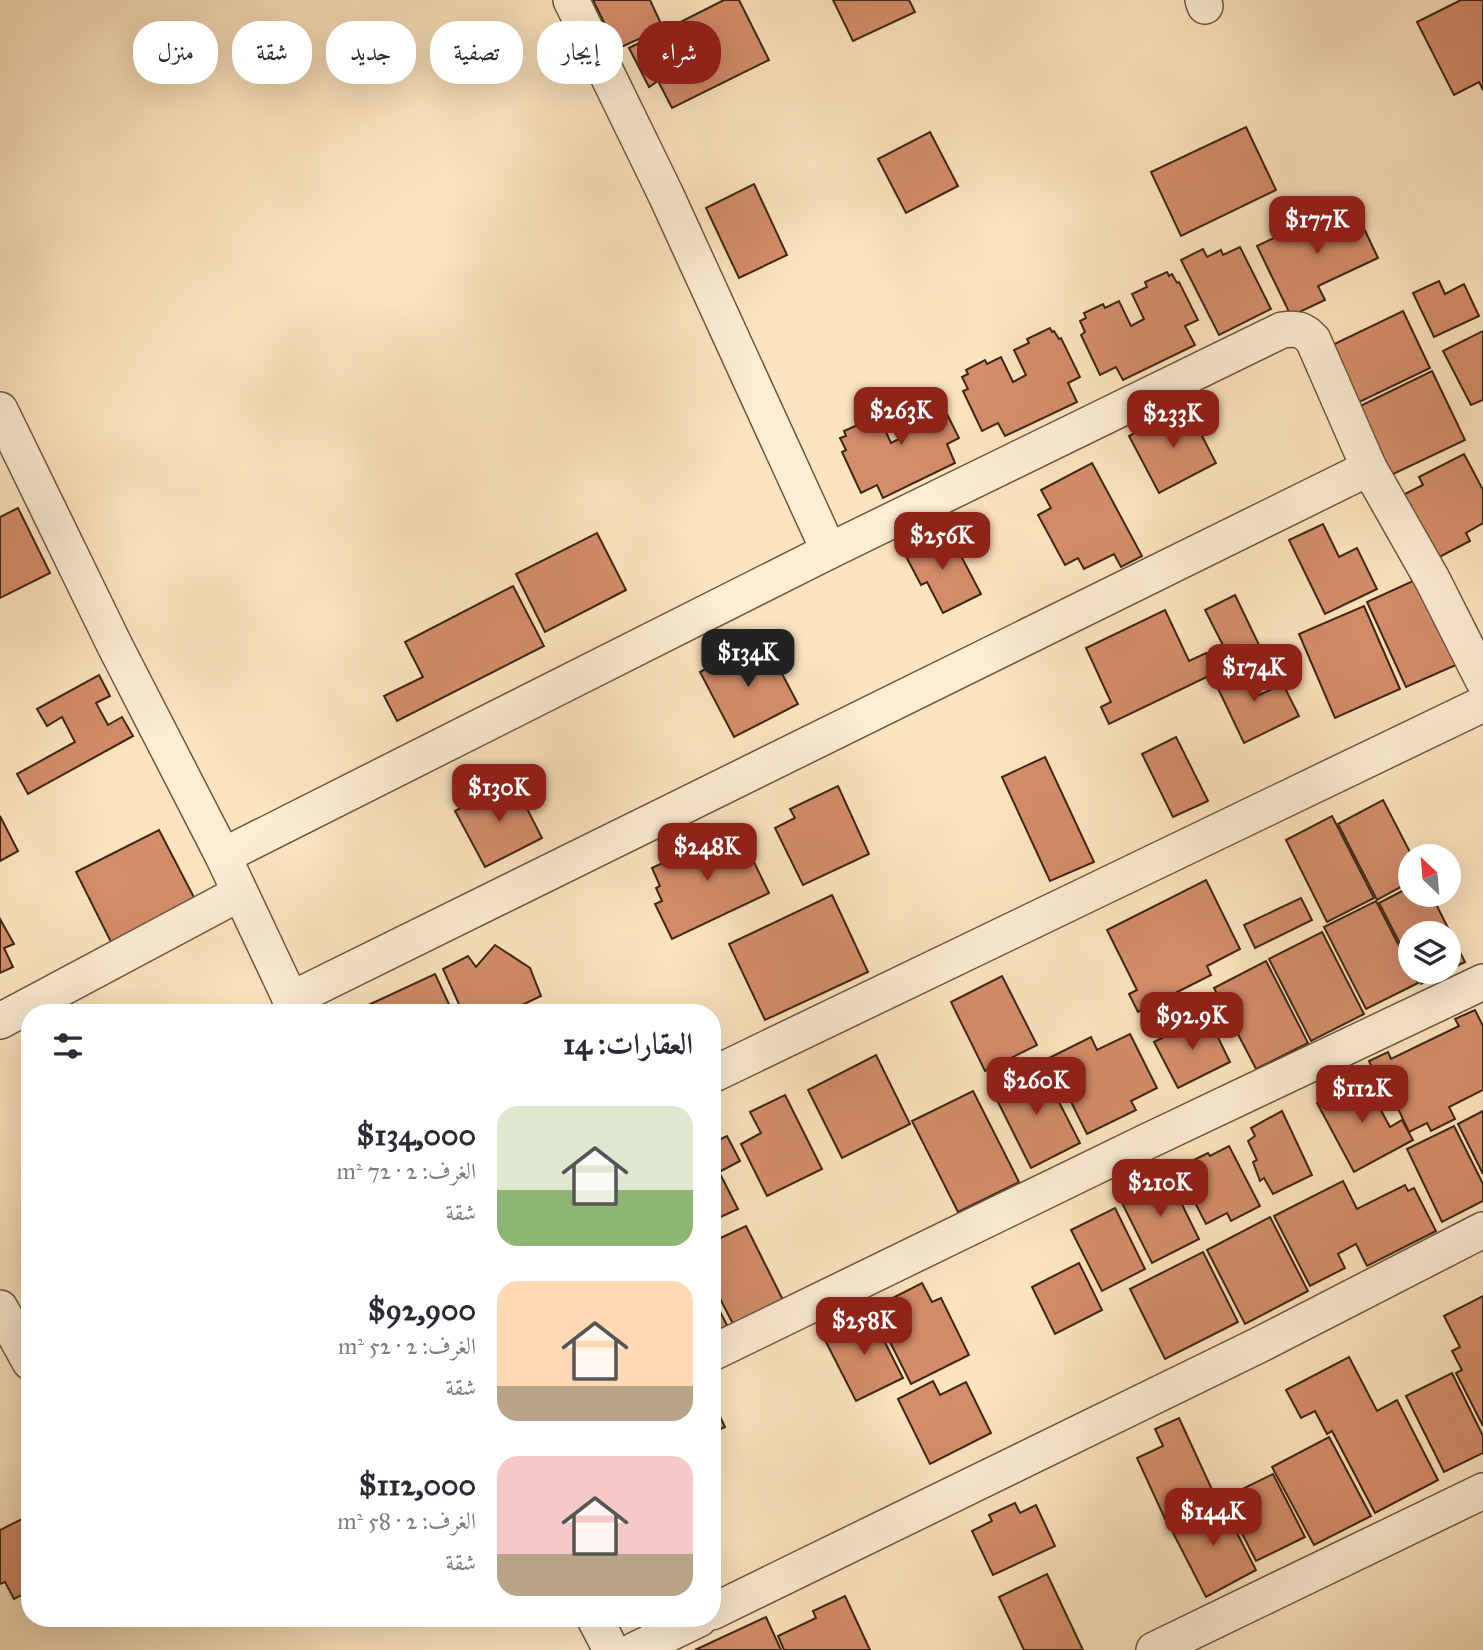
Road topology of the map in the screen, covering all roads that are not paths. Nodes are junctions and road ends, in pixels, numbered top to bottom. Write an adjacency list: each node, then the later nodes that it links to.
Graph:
1 (571, 0): 4 (street)
2 (0, 410): 7 (street)
3 (1369, 468): 4 (street); 5 (street); 12 (street)
4 (829, 551): 7 (street)
5 (1483, 680)
6 (1483, 704): 15 (street)
7 (223, 856): 8 (street)
8 (240, 893): 10 (street); 11 (street)
9 (1483, 982): 19 (street)
10 (32, 1004)
11 (293, 1004)
12 (298, 1004)
13 (21, 1010): 14 (street)
14 (0, 1021)
15 (721, 1071)
16 (1483, 1230): 21 (street)
17 (0, 1308): 18 (street)
18 (21, 1346)
19 (721, 1349)
20 (1483, 1491): 26 (street)
21 (721, 1608)
22 (599, 1627): 24 (street)
23 (682, 1627): 25 (street)
24 (611, 1650)
25 (635, 1650)
26 (1154, 1650)

